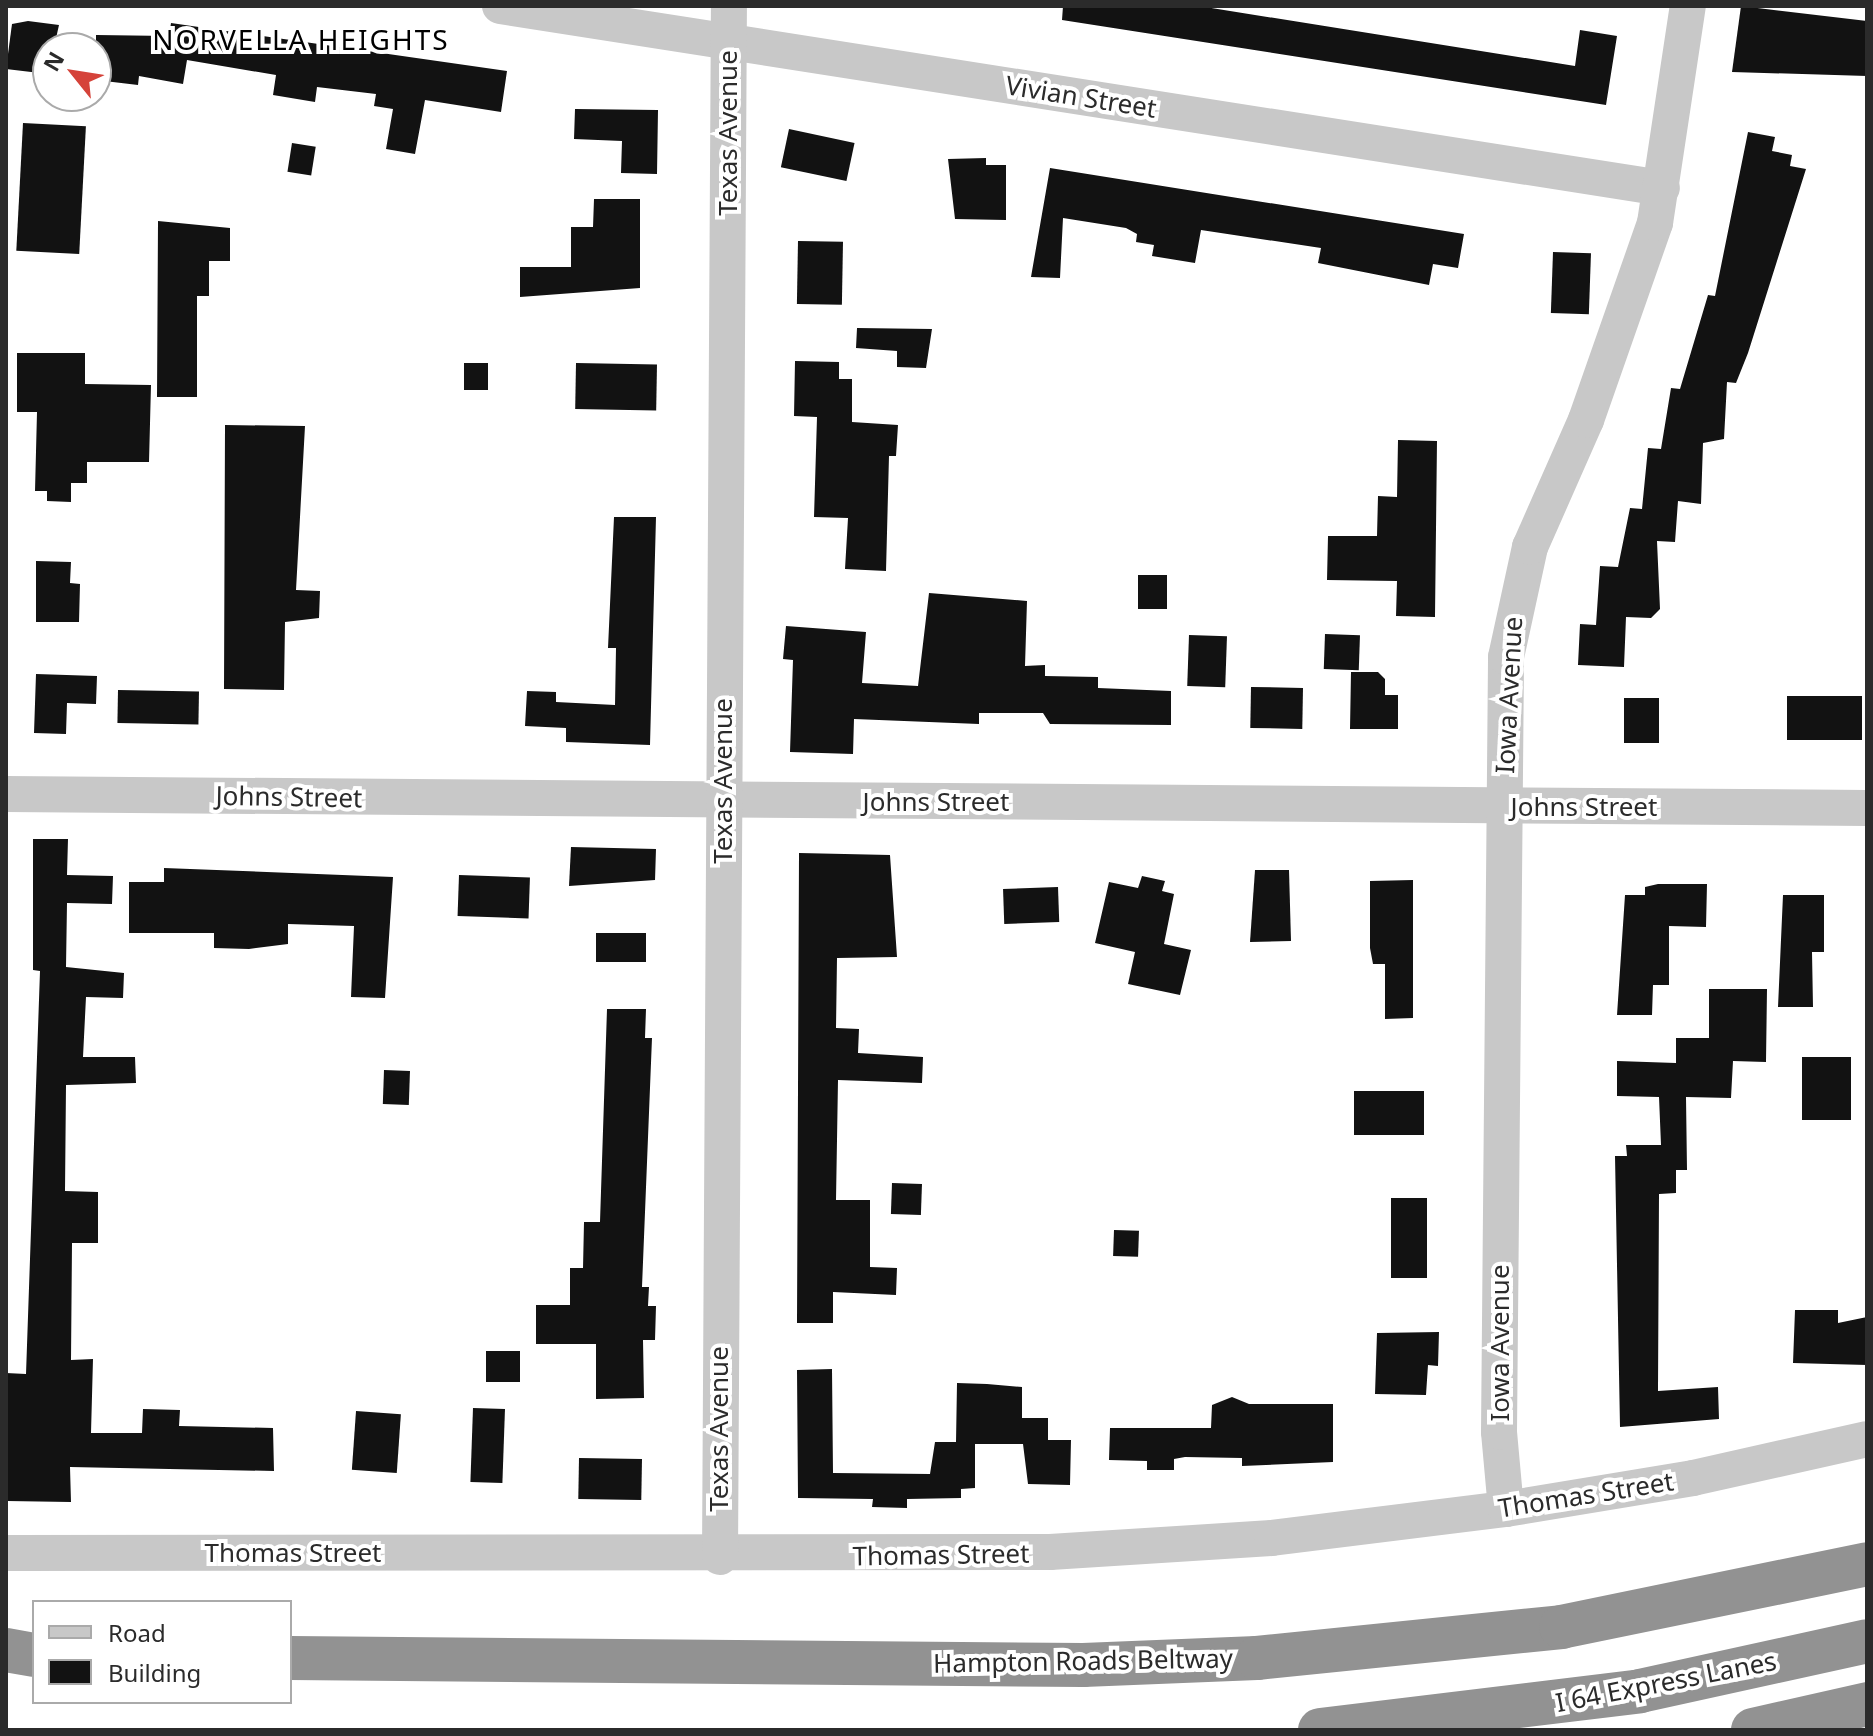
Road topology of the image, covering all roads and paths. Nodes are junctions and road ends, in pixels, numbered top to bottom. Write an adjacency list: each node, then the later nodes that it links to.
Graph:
1 (500, 6): 4 (street, Vivian Street)
2 (729, 6): 4 (street, Texas Avenue)
3 (1688, 6): 5 (street, Iowa Avenue)
4 (728, 42): 5 (street, Vivian Street); 7 (street, Texas Avenue)
5 (1662, 188): 8 (street, Iowa Avenue)
6 (6, 794): 7 (street, Johns Street)
7 (723, 802): 8 (street, Johns Street); 13 (street, Texas Avenue)
8 (1504, 807): 9 (street, Johns Street); 11 (street, Iowa Avenue)
9 (1867, 808)
10 (1867, 1439): 11 (street, Thomas Street)
11 (1506, 1509): 13 (street, Thomas Street)
12 (6, 1553): 13 (street, Thomas Street)
13 (720, 1557)
14 (1867, 1564): 18 (highway, Hampton Roads Beltway)
15 (1867, 1641): 20 (highway, I 64 Express Lanes)
16 (6, 1653): 17 (highway)
17 (32, 1656)
18 (292, 1658)
19 (1867, 1704): 21 (highway)
20 (1320, 1730)
21 (1753, 1730)

